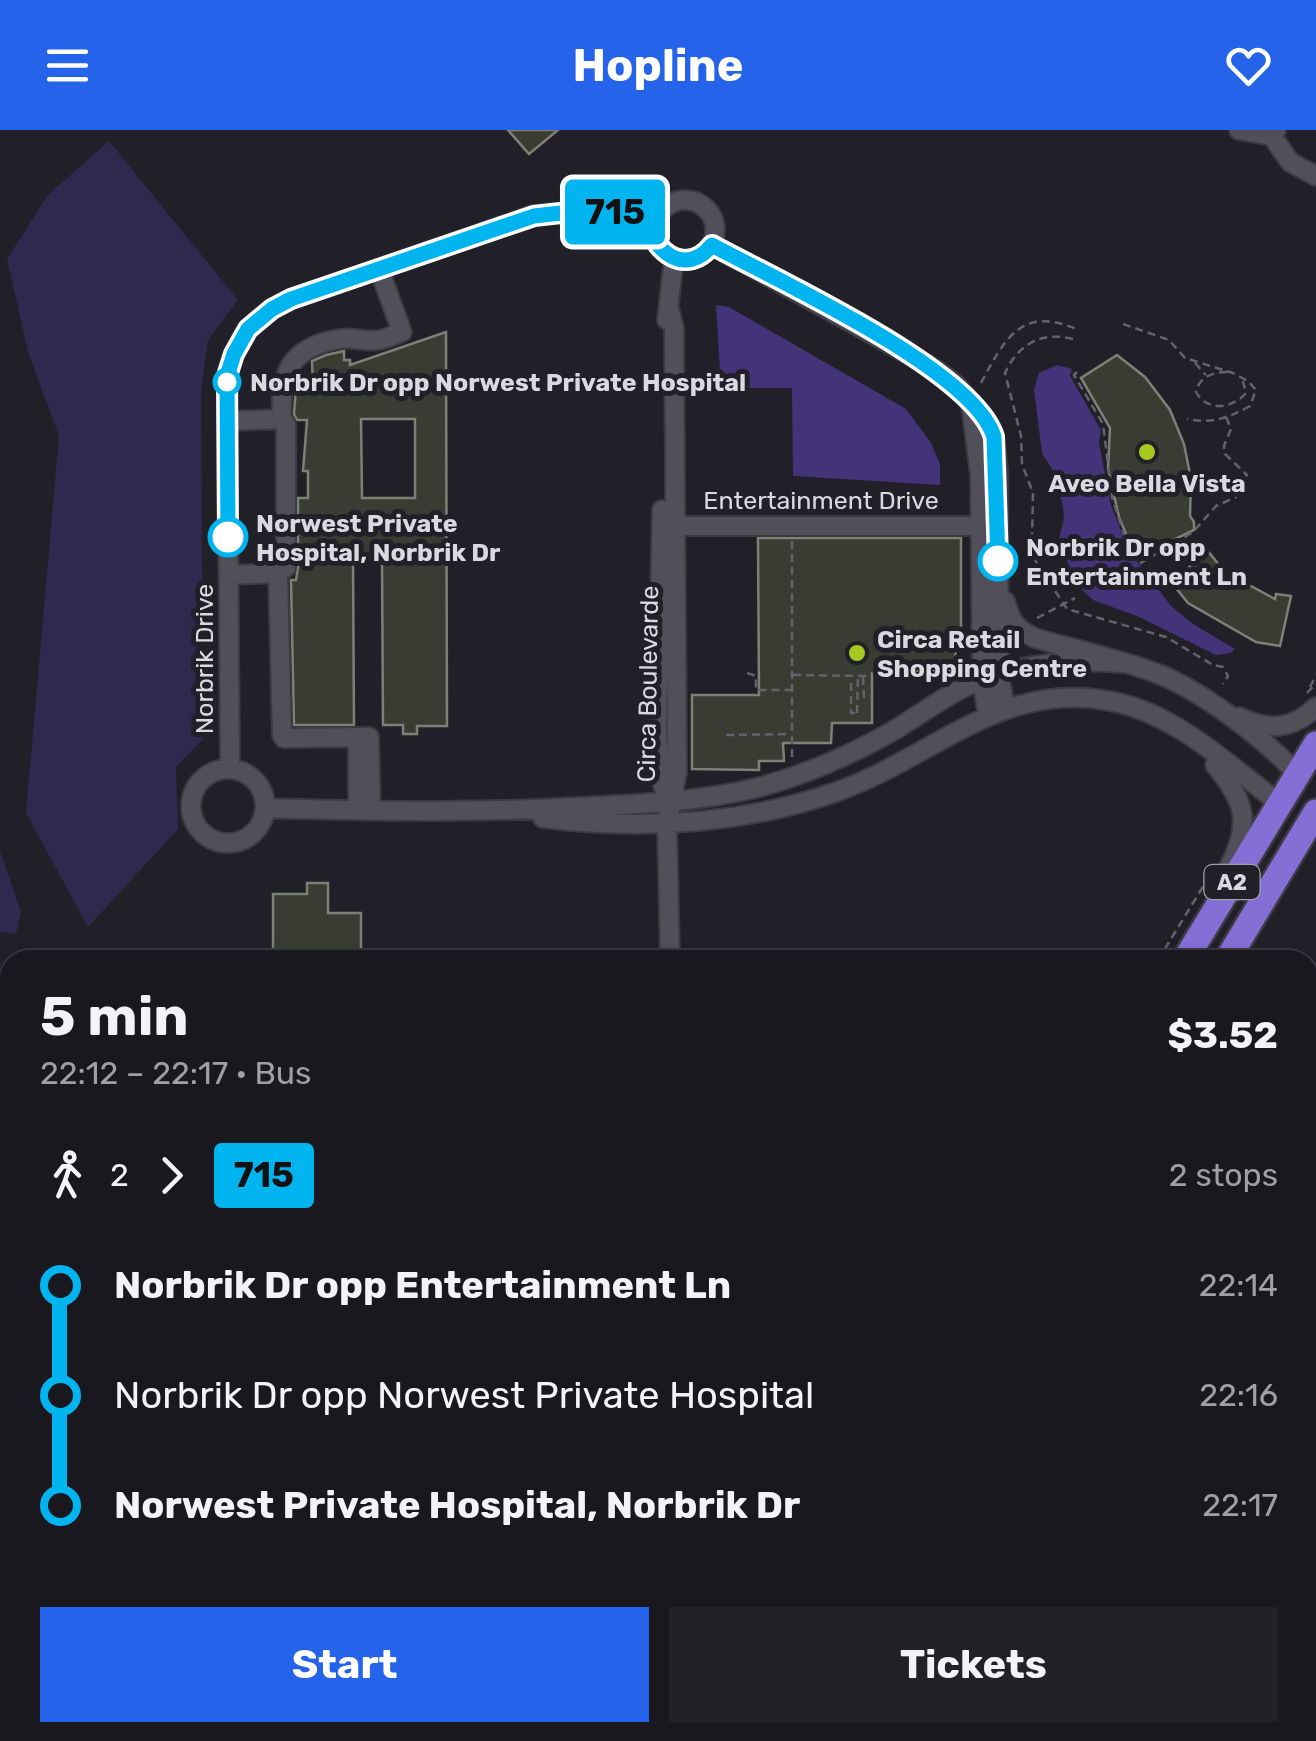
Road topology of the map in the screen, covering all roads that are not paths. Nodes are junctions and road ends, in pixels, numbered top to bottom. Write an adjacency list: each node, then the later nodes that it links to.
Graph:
1 (1239, 130): 2 (street)
2 (1274, 133): 3 (street)
3 (1316, 176)
4 (656, 220): 5 (street); 6 (street); 7 (street, Norbrik Drive)
5 (712, 245): 6 (street); 8 (street)
6 (674, 258): 11 (street, Circa Boulevarde)
7 (379, 269): 9 (street); 10 (street, Norbrik Drive)
8 (971, 404): 12 (street); 15 (street)
9 (282, 419): 10 (street); 13 (street)
10 (227, 421): 14 (street, Norbrik Drive)
11 (668, 526): 12 (street, Entertainment Drive); 25 (street, Circa Boulevarde)
12 (981, 526): 17 (street)
13 (278, 573): 14 (street); 28 (street)
14 (229, 575): 23 (street, Norbrik Drive)
15 (998, 576): 16 (street); 17 (street)
16 (1121, 662): 17 (street); 19 (street)
17 (990, 677): 20 (street); 25 (street)
18 (1313, 698): 19 (street)
19 (1207, 701): 24 (street)
20 (997, 712): 21 (street); 31 (street)
21 (1185, 734): 26 (street); 33 (street)
22 (1316, 744): 24 (highway, A2)
23 (230, 767): 27 (street); 27 (street)
24 (1298, 775): 26 (highway, A2); 30 (highway)
25 (669, 803): 29 (street); 31 (street, Circa Boulevarde)
26 (1280, 803): 30 (highway); 34 (highway, A2)
27 (266, 808): 28 (street)
28 (365, 810): 29 (street)
29 (498, 812): 31 (street)
30 (1314, 822): 35 (highway, A2)
31 (667, 825): 32 (street, Circa Boulevarde)
32 (670, 950)
33 (1187, 950)
34 (1188, 950)
35 (1233, 950)

